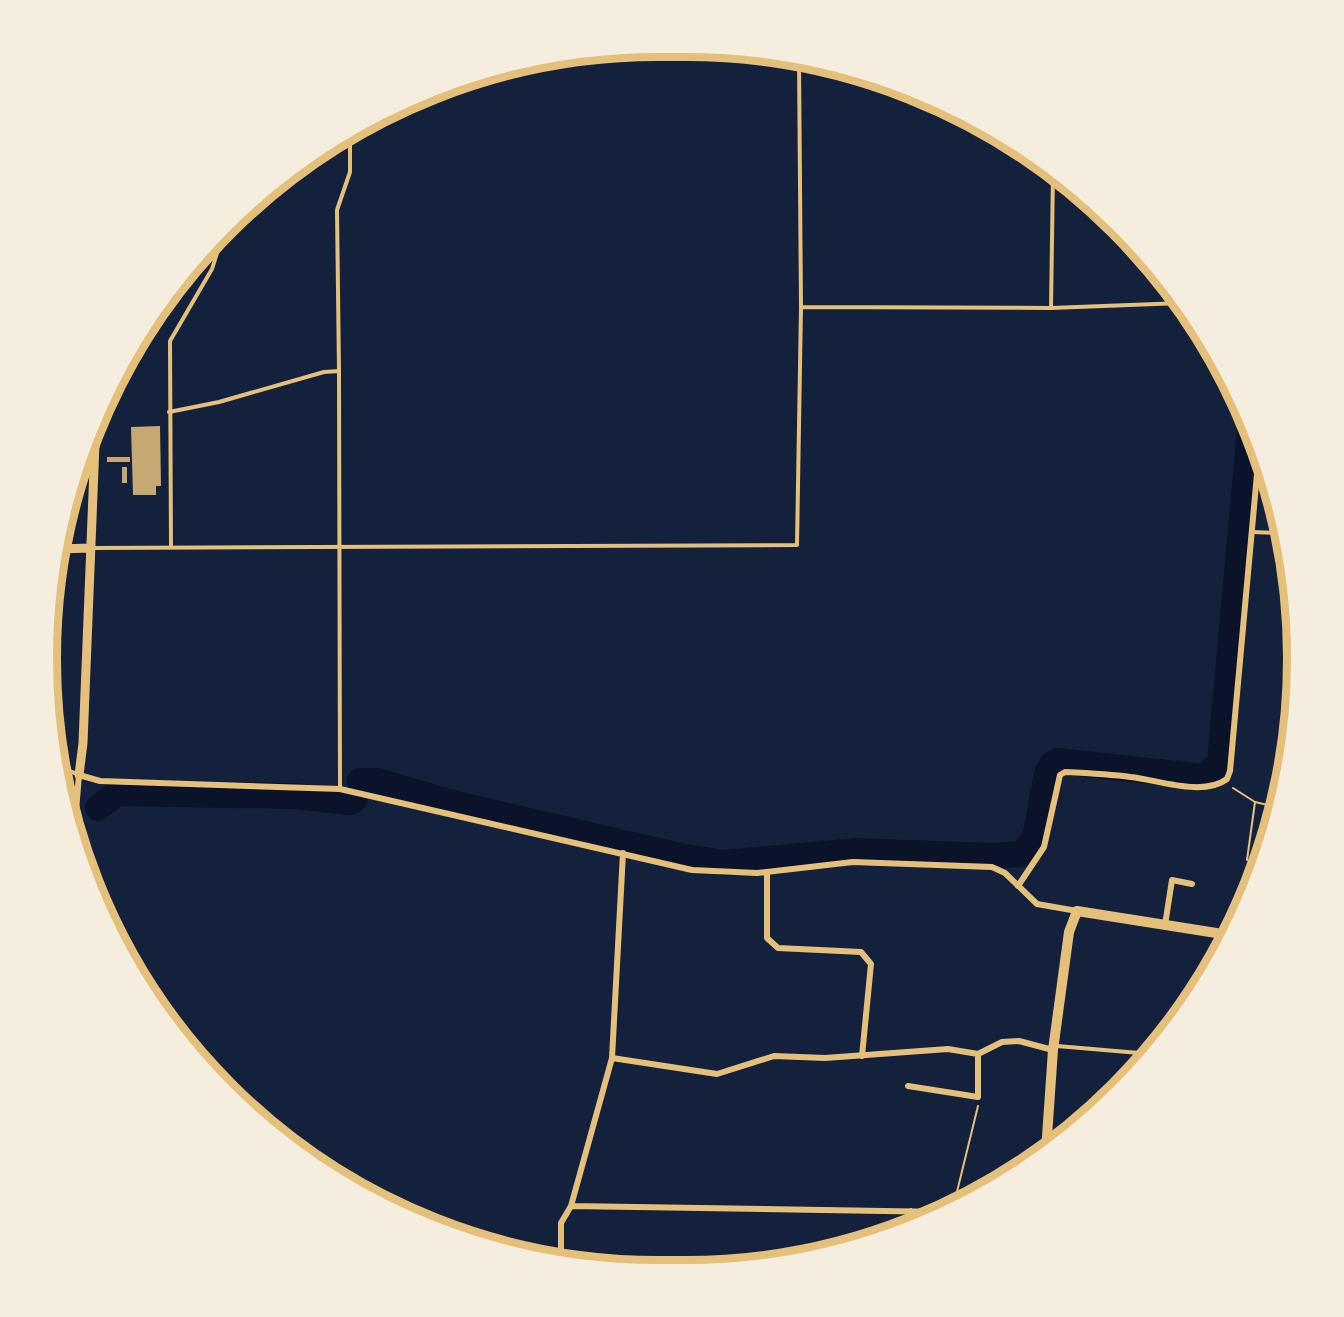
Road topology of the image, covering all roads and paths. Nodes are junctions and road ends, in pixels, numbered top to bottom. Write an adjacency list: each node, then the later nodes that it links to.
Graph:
1 (799, 68): 6 (lane)
2 (350, 143): 8 (lane)
3 (1053, 182): 7 (lane)
4 (218, 249): 9 (lane)
5 (1171, 303): 7 (lane)
6 (801, 307): 7 (lane); 15 (lane)
7 (1051, 308)
8 (339, 371): 9 (lane); 15 (lane)
9 (170, 412): 14 (lane)
10 (95, 450): 16 (street)
11 (1257, 472): 12 (street)
12 (1252, 532): 13 (lane); 20 (street)
13 (1273, 533)
14 (171, 547): 15 (lane); 16 (lane)
15 (338, 547): 21 (lane)
16 (91, 548): 17 (street); 19 (street)
17 (68, 549)
18 (68, 771): 19 (lane)
19 (79, 775): 21 (street); 24 (street)
20 (1227, 779): 22 (path); 29 (street)
21 (340, 789): 25 (street)
22 (1255, 802): 23 (path); 26 (path)
23 (1269, 805)
24 (76, 810)
25 (623, 853): 27 (street); 37 (street)
26 (1247, 860)
27 (767, 872): 29 (street); 36 (street)
28 (1192, 884): 31 (street)
29 (1018, 886): 30 (street)
30 (1077, 911): 31 (main road); 33 (main road)
31 (1165, 925): 32 (main road)
32 (1220, 934)
33 (1053, 1047): 34 (lane); 35 (street); 40 (main road)
34 (1141, 1052)
35 (978, 1054): 36 (street); 39 (street)
36 (862, 1056): 37 (street)
37 (612, 1058): 42 (street)
38 (908, 1086): 39 (street)
39 (978, 1097): 41 (path)
40 (1047, 1140)
41 (956, 1196)
42 (572, 1206): 43 (street); 46 (street)
43 (911, 1211): 44 (street); 45 (street)
44 (922, 1211)
45 (910, 1216)
46 (561, 1252)

